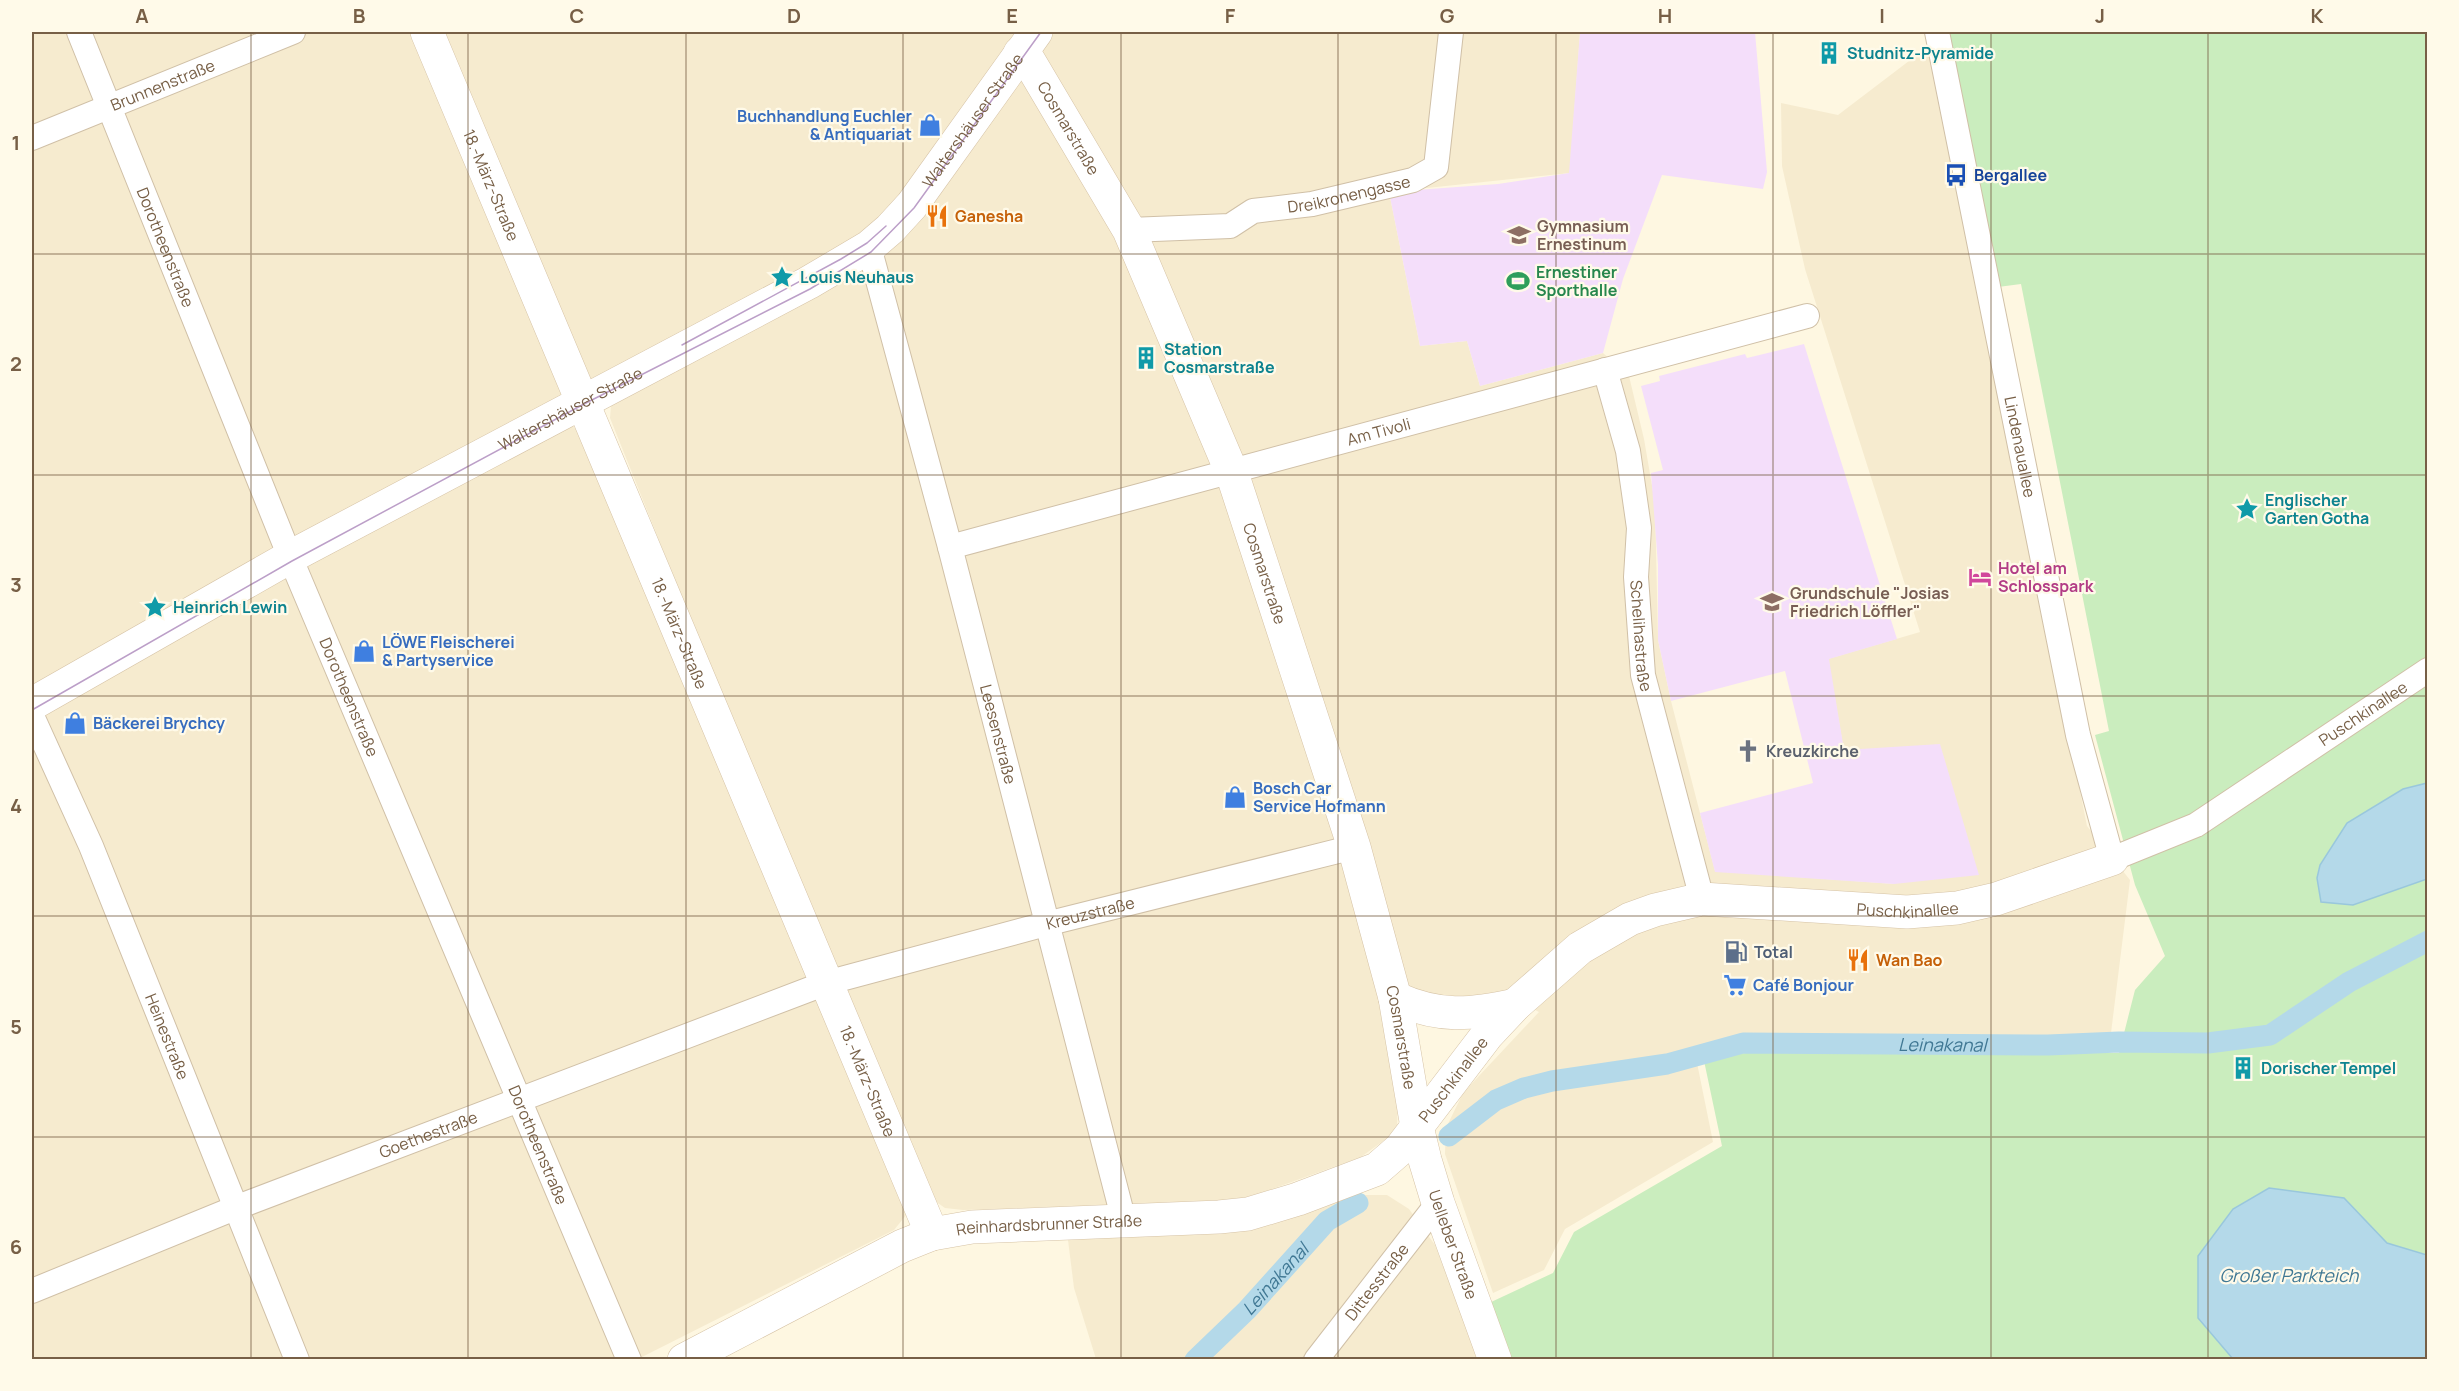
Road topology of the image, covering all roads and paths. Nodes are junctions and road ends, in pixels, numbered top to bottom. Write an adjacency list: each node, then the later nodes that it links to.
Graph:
1 (79, 32): 7 (street, Dorotheenstraße)
2 (293, 32): 7 (street, Brunnenstraße)
3 (427, 32): 13 (street, 18.-März-Straße)
4 (1451, 32): 9 (street, Dreikronengasse)
5 (1937, 32): 21 (street, Lindenauallee)
6 (1028, 42): 9 (street, Cosmarstraße); 10 (street, Waltershäuser Straße)
7 (109, 108): 8 (street, Brunnenstraße); 16 (street, Dorotheenstraße)
8 (32, 138)
9 (1128, 230): 14 (street, Cosmarstraße)
10 (868, 247): 13 (street, Waltershäuser Straße); 15 (street, Leesenstraße)
11 (1807, 316): 12 (street, Am Tivoli)
12 (1605, 370): 14 (street, Am Tivoli); 22 (street, Schelihastraße)
13 (583, 401): 16 (street, Waltershäuser Straße); 24 (street, 18.-März-Straße)
14 (1232, 473): 15 (street, Am Tivoli); 20 (street, Cosmarstraße)
15 (950, 547): 23 (street, Leesenstraße)
16 (290, 557): 18 (street, Waltershäuser Straße); 27 (street, Dorotheenstraße)
17 (2427, 670): 21 (street, Puschkinallee)
18 (32, 704)
19 (32, 716): 30 (street, Heinestraße)
20 (1354, 847): 23 (street, Kreuzstraße); 25 (street, Cosmarstraße)
21 (2112, 859): 22 (street, Puschkinallee)
22 (1702, 899): 26 (street, Puschkinallee)
23 (1046, 924): 24 (street, Kreuzstraße); 31 (street, Leesenstraße)
24 (826, 982): 27 (street, Goethestraße); 32 (street, 18.-März-Straße)
25 (1395, 998): 26 (street); 28 (street, Cosmarstraße)
26 (1515, 1005): 28 (street, Puschkinallee)
27 (519, 1098): 30 (street, Goethestraße); 35 (street, Dorotheenstraße)
28 (1418, 1127): 29 (street, Uelleber Straße); 31 (street, Reinhardsbrunner Straße)
29 (1438, 1203): 37 (street, Dittesstraße); 38 (street, Uelleber Straße)
30 (235, 1208): 33 (street, Goethestraße); 34 (street, Heinestraße)
31 (1124, 1221): 32 (street, Reinhardsbrunner Straße)
32 (932, 1234): 36 (street, Reinhardsbrunner Straße)
33 (32, 1291)
34 (297, 1359)
35 (629, 1359)
36 (684, 1359)
37 (1316, 1359)
38 (1495, 1359)

